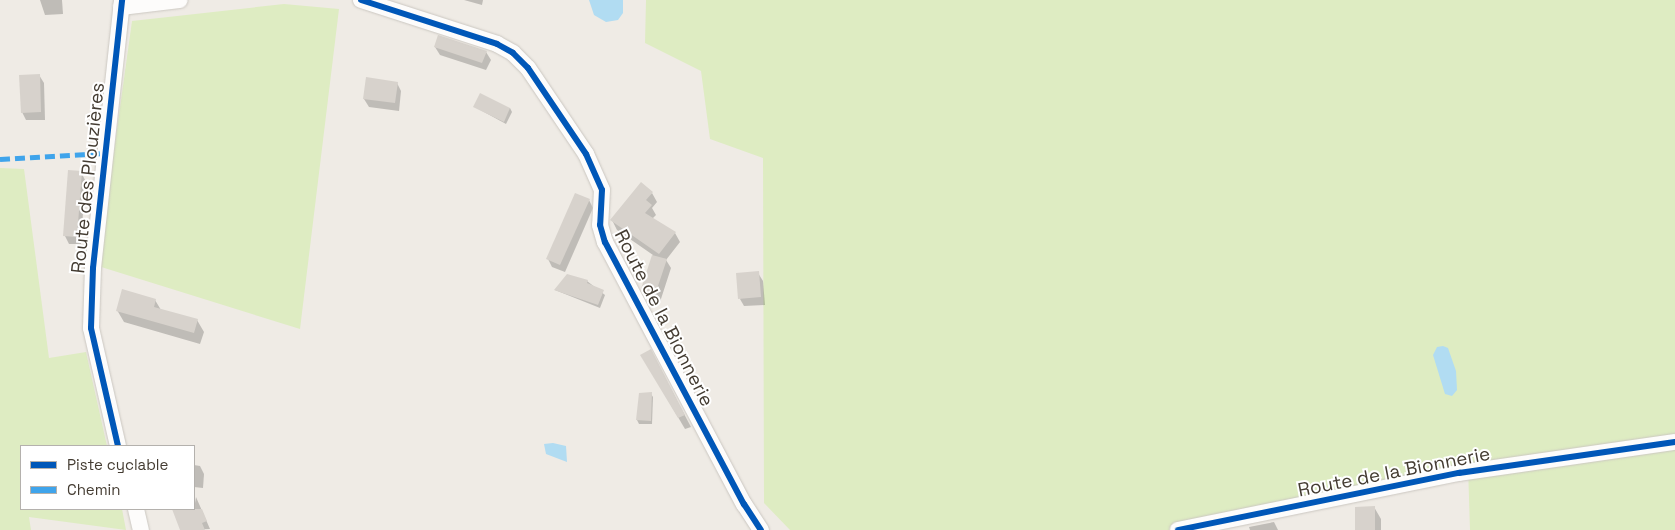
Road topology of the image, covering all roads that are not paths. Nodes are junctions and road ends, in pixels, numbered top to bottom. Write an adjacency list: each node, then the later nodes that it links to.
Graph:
1 (180, 0): 3 (street)
2 (361, 0): 8 (street, Route de la Bionnerie)
3 (121, 4): 5 (street, Route des Plouzières)
4 (1675, 442): 9 (street, Route de la Bionnerie)
5 (118, 445)
6 (136, 510): 7 (street)
7 (142, 530)
8 (761, 530)
9 (1178, 530)

